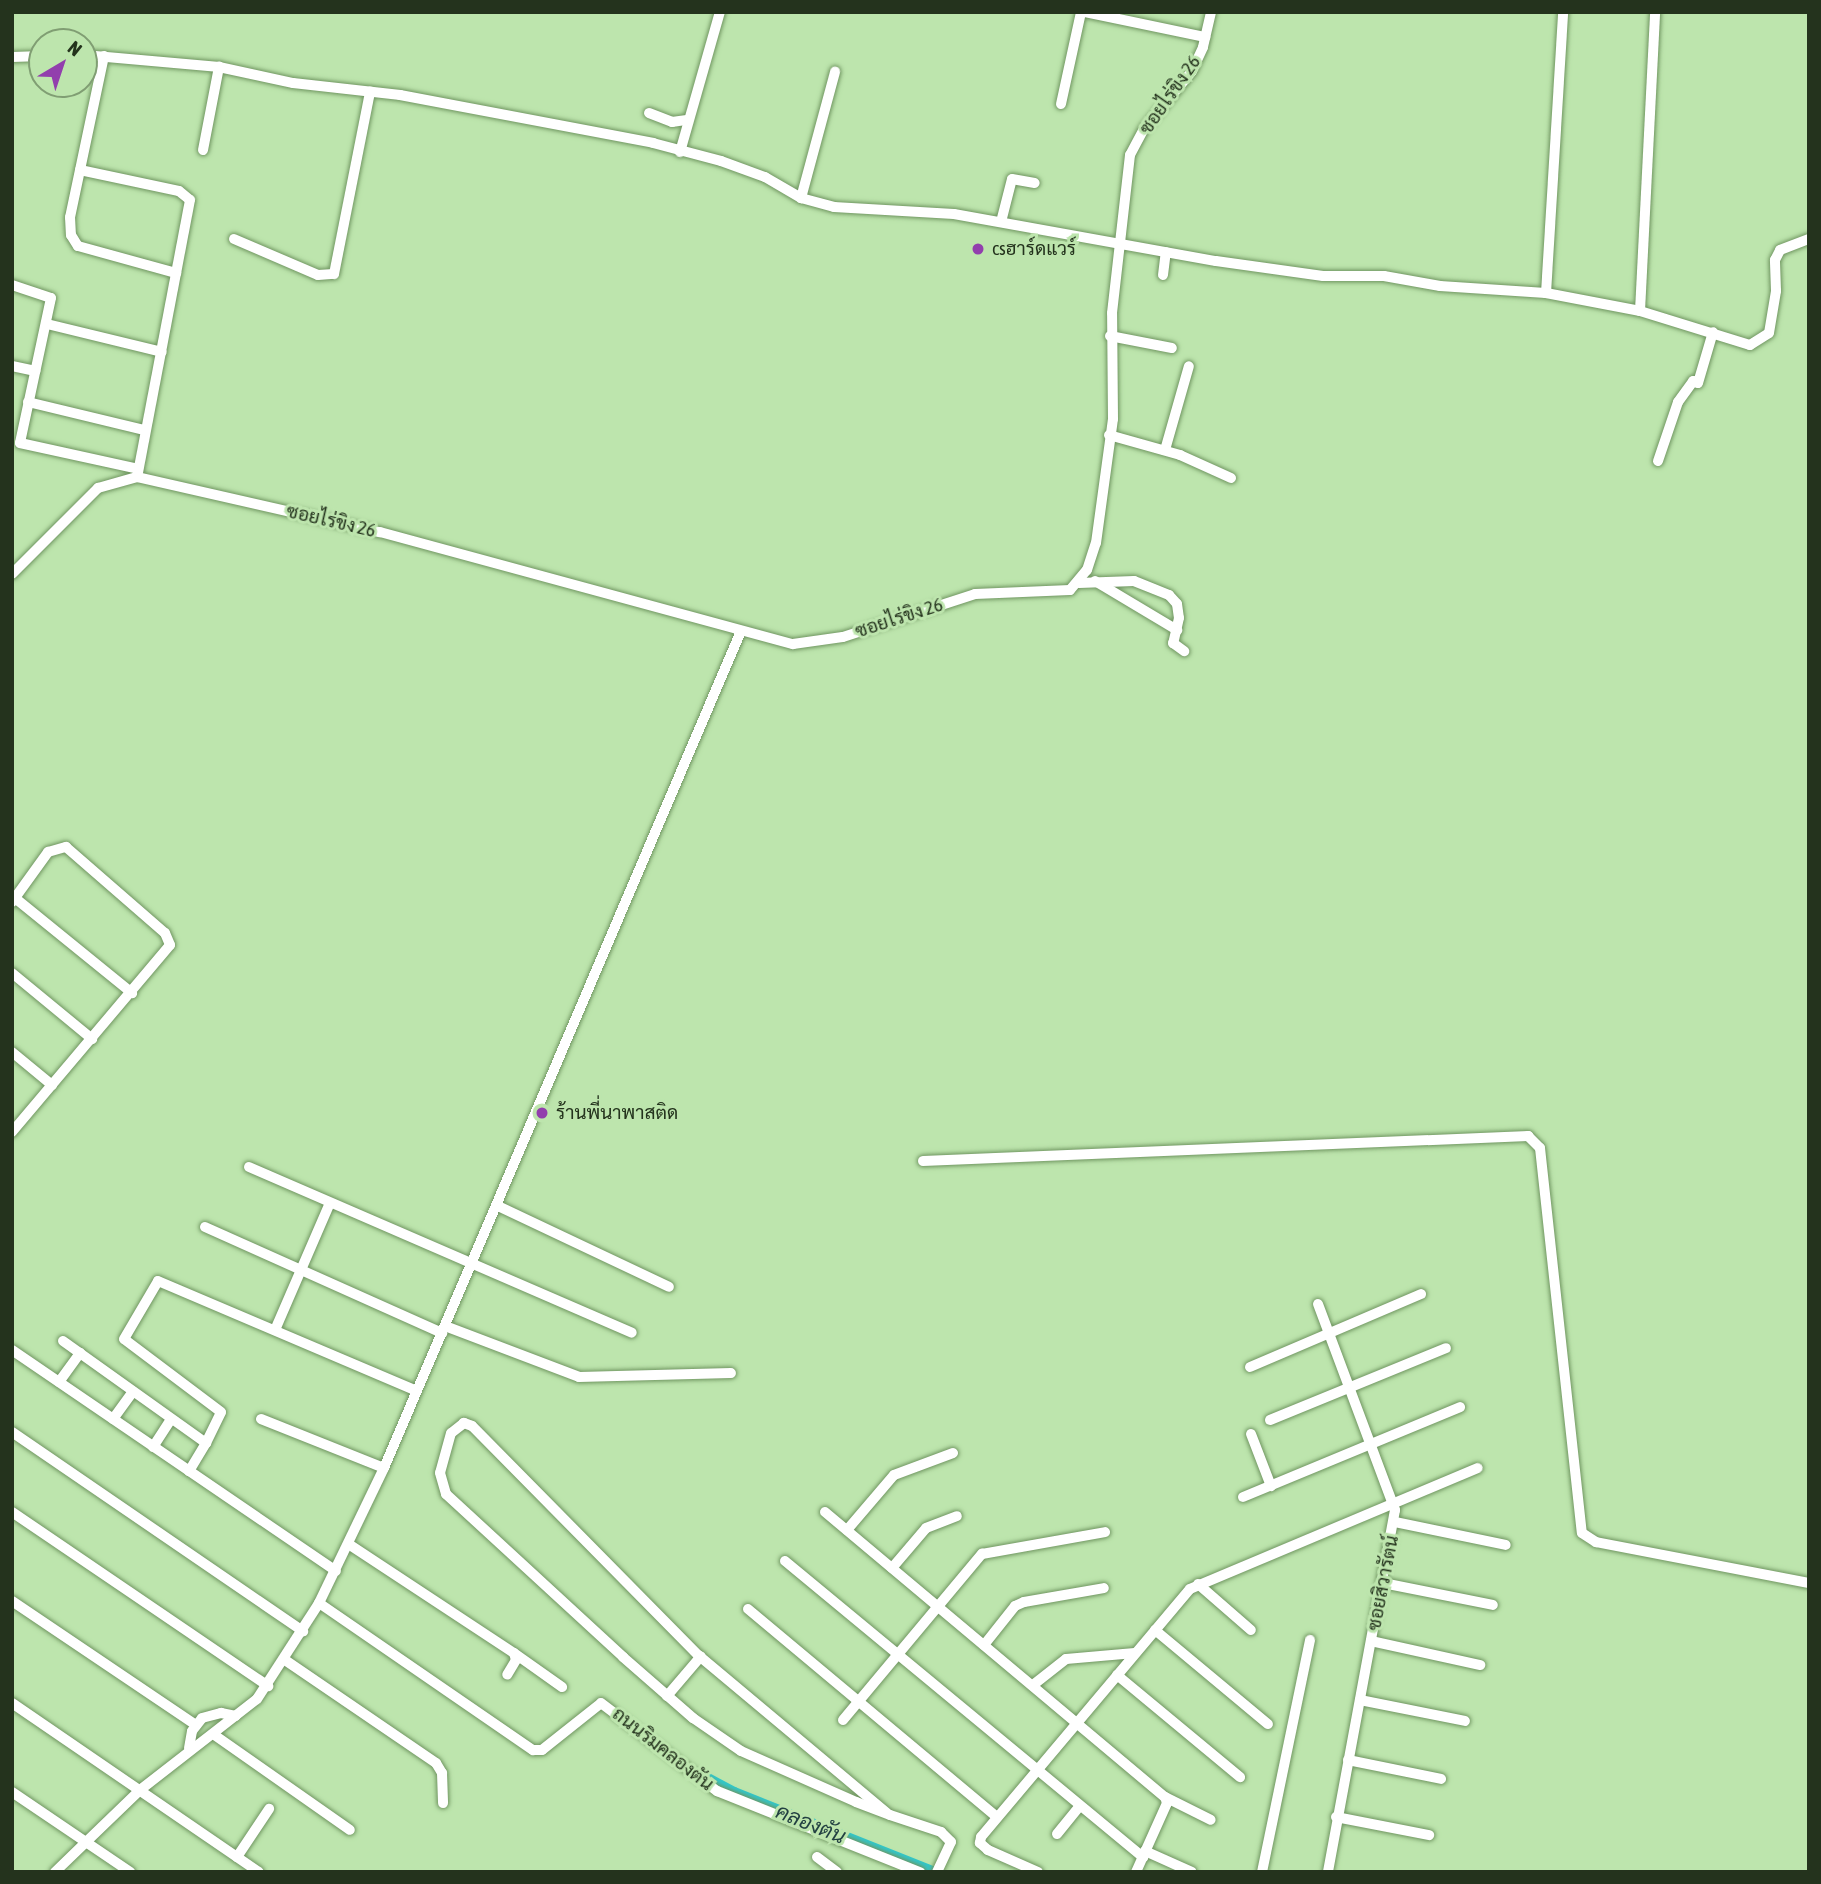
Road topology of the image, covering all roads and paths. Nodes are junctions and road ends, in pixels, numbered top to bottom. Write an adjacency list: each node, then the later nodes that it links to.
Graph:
1 (720, 12): 14 (street)
2 (1083, 12): 6 (street); 12 (street)
3 (1211, 12): 6 (street, ซอยไร่ขิง 26)
4 (1563, 12): 28 (street)
5 (1655, 12): 29 (street)
6 (1205, 37): 21 (street, ซอยไร่ขิง 26)
7 (98, 56): 8 (street)
8 (104, 56): 9 (street); 17 (street)
9 (219, 67): 11 (street); 16 (street)
10 (835, 72): 19 (street)
11 (370, 92): 15 (street); 22 (street)
12 (1060, 104)
13 (649, 113): 14 (street)
14 (686, 124): 15 (street)
15 (681, 148): 19 (street)
16 (203, 150)
17 (80, 170): 25 (street); 25 (street)
18 (1035, 183): 20 (street)
19 (801, 194): 20 (street)
20 (1003, 214): 21 (street)
21 (1121, 238): 24 (street); 32 (street, ซอยไร่ขิง 26)
22 (234, 239)
23 (1809, 239): 31 (street)
24 (1166, 252): 26 (street); 28 (street)
25 (176, 273): 34 (street)
26 (1163, 275)
27 (12, 285): 30 (street)
28 (1546, 293): 29 (street)
29 (1641, 307): 31 (street)
30 (47, 324): 34 (street); 37 (street)
31 (1713, 332): 42 (street)
32 (1111, 336): 33 (street); 40 (street, ซอยไร่ขิง 26)
33 (1172, 348)
34 (162, 352): 39 (street)
35 (12, 366): 37 (street)
36 (1189, 366): 41 (street)
37 (36, 371): 38 (street)
38 (28, 402): 39 (street); 43 (street)
39 (144, 430): 43 (street)
40 (1109, 435): 41 (street); 47 (street, ซอยไร่ขิง 26)
41 (1165, 450): 44 (street)
42 (1658, 461)
43 (136, 475): 45 (street, ซอยไร่ขิง 26); 49 (street, ซอยไร่ขิง 26)
44 (1231, 478)
45 (12, 574)
46 (1095, 581): 47 (street); 48 (street); 48 (street)
47 (1079, 583): 49 (street, ซอยไร่ขิง 26)
48 (1177, 630): 50 (street)
49 (741, 631): 61 (street)
50 (1184, 651)
51 (14, 900): 53 (street); 53 (street)
52 (12, 973): 54 (street)
53 (132, 993): 54 (street)
54 (92, 1039): 56 (street)
55 (12, 1052): 56 (street)
56 (52, 1085): 57 (street)
57 (13, 1131)
58 (923, 1161): 111 (street)
59 (249, 1167): 60 (street)
60 (330, 1203): 63 (street); 64 (street)
61 (498, 1206): 63 (street); 65 (street)
62 (205, 1227): 64 (street)
63 (472, 1266): 68 (street); 71 (street)
64 (302, 1270): 68 (street); 69 (street)
65 (669, 1287)
66 (1421, 1294): 70 (street)
67 (1318, 1304): 70 (street, ซอยสิวารัตน์)
68 (444, 1329): 77 (street); 81 (street)
69 (275, 1330): 81 (street); 89 (street)
70 (1329, 1332): 76 (street); 79 (street, ซอยสิวารัตน์)
71 (632, 1333)
72 (63, 1341): 75 (street)
73 (1446, 1348): 79 (street)
74 (12, 1350): 78 (street)
75 (80, 1353): 78 (street); 80 (street)
76 (1250, 1367)
77 (731, 1373)
78 (59, 1382): 83 (street)
79 (1352, 1388): 86 (street); 90 (street, ซอยสิวารัตน์)
80 (133, 1391): 83 (street); 84 (street)
81 (417, 1391): 93 (street)
82 (1460, 1407): 90 (street)
83 (113, 1419): 91 (street)
84 (171, 1419): 89 (street); 91 (street)
85 (261, 1419): 93 (street)
86 (1270, 1420)
87 (12, 1432): 121 (street)
88 (1251, 1434): 96 (street)
89 (206, 1443): 95 (street)
90 (1373, 1443): 96 (street); 98 (street, ซอยสิวารัตน์)
91 (153, 1447): 95 (street)
92 (953, 1453): 103 (street)
93 (384, 1468): 105 (street)
94 (1478, 1468): 98 (street)
95 (189, 1471): 109 (street)
96 (1271, 1486): 97 (street)
97 (1243, 1497)
98 (1394, 1504): 102 (street, ซอยสิวารัตน์); 112 (street)
99 (12, 1512): 134 (street)
100 (825, 1512): 103 (street)
101 (957, 1516): 108 (street)
102 (1395, 1522): 106 (street); 110 (street, ซอยสิวารัตน์)
103 (847, 1530): 108 (street)
104 (1105, 1532): 117 (street)
105 (351, 1545): 109 (street); 125 (street)
106 (1506, 1545)
107 (785, 1561): 127 (street)
108 (892, 1569): 117 (street)
109 (336, 1571): 115 (street)
110 (1383, 1583): 116 (street); 123 (street, ซอยสิวารัตน์)
111 (1809, 1583)
112 (1198, 1584): 119 (street); 120 (street)
113 (1104, 1588): 124 (street)
114 (12, 1601): 145 (street)
115 (319, 1604): 121 (street); 173 (street, ถนนริมคลองตัน)
116 (1493, 1605)
117 (938, 1607): 124 (street); 127 (street)
118 (748, 1609): 137 (street)
119 (1155, 1630): 126 (street); 144 (street)
120 (1251, 1630)
121 (303, 1631): 129 (street)
122 (1310, 1640): 178 (street)
123 (1371, 1641): 130 (street); 138 (street, ซอยสิวารัตน์)
124 (984, 1645): 133 (street)
125 (514, 1653): 131 (street); 135 (street)
126 (1135, 1653): 132 (street); 133 (street)
127 (896, 1654): 137 (street); 149 (street)
128 (701, 1656): 136 (street); 136 (street); 158 (street)
129 (285, 1660): 134 (street); 155 (street)
130 (1480, 1665)
131 (507, 1675)
132 (1117, 1675): 142 (street); 150 (street)
133 (1033, 1685): 142 (street)
134 (268, 1686): 140 (street)
135 (562, 1687)
136 (667, 1696): 158 (street)
137 (859, 1700): 141 (street); 159 (street)
138 (1360, 1700): 143 (street); 148 (street, ซอยสิวารัตน์)
139 (12, 1703): 152 (street)
140 (236, 1716): 145 (street); 146 (street)
141 (843, 1720)
142 (1077, 1721): 149 (street); 154 (street)
143 (1465, 1721)
144 (1268, 1724)
145 (196, 1725): 147 (street)
146 (213, 1734): 147 (street); 162 (street)
147 (189, 1748): 152 (street)
148 (1348, 1759): 151 (street); 160 (street, ซอยสิวารัตน์)
149 (1035, 1770): 156 (street); 159 (street)
150 (1240, 1777)
151 (1441, 1779)
152 (141, 1790): 165 (street); 167 (street)
153 (12, 1792): 165 (street)
154 (1165, 1797): 161 (street); 166 (street)
155 (443, 1804)
156 (1080, 1806): 163 (street); 166 (street)
157 (269, 1809): 167 (street)
158 (887, 1813): 174 (street)
159 (996, 1816): 175 (street)
160 (1336, 1817): 164 (street); 179 (street, ซอยสิวารัตน์)
161 (1211, 1819)
162 (350, 1830)
163 (1057, 1834)
164 (1429, 1835)
165 (85, 1842): 169 (street); 170 (street)
166 (1144, 1854): 176 (street); 177 (street)
167 (237, 1857): 171 (street)
168 (817, 1857): 172 (street)
169 (55, 1872)
170 (130, 1872)
171 (259, 1872)
172 (837, 1872)
173 (920, 1872)
174 (937, 1872)
175 (1038, 1872)
176 (1136, 1872)
177 (1192, 1872)
178 (1262, 1872)
179 (1328, 1872)

